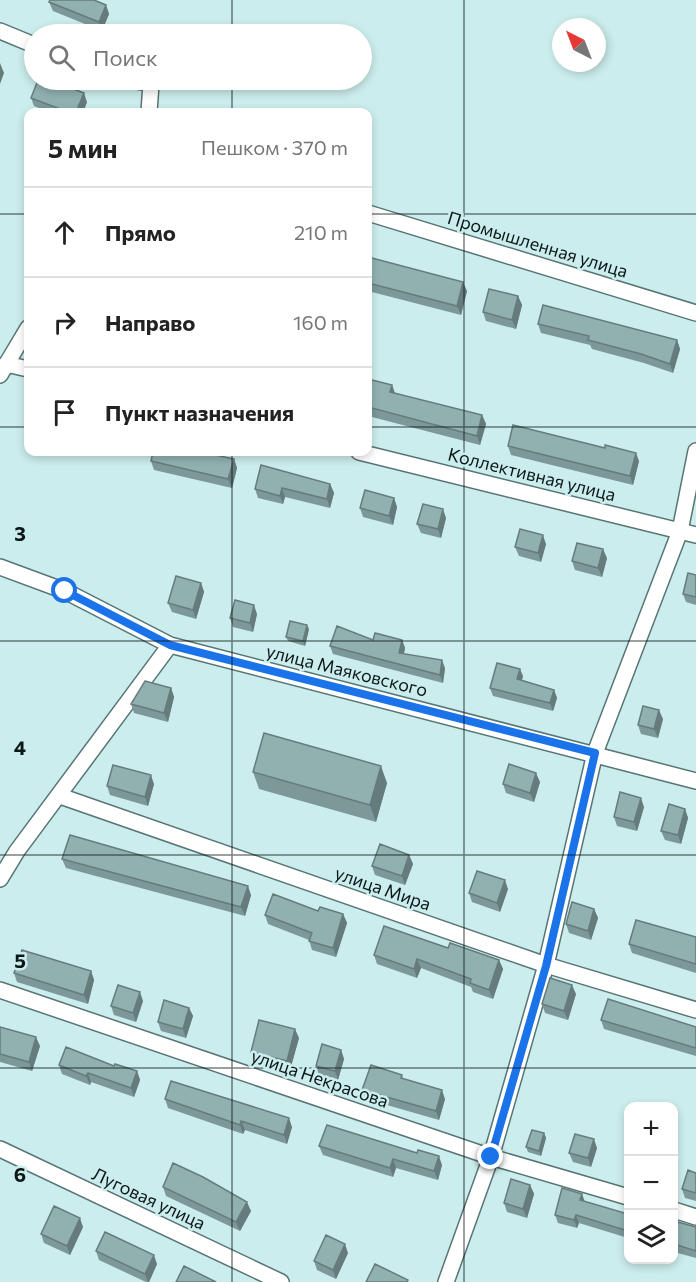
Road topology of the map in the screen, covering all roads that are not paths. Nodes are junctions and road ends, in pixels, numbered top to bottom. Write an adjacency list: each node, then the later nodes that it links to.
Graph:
1 (0, 31): 2 (street)
2 (24, 41)
3 (151, 90): 4 (street)
4 (149, 108)
5 (372, 214): 6 (street, Промышленная улица)
6 (696, 313)
7 (24, 335): 8 (street)
8 (3, 369): 9 (street)
9 (24, 369)
10 (696, 451): 12 (street)
11 (372, 455): 12 (street, Коллективная улица)
12 (680, 531): 13 (street, Коллективная улица); 16 (street)
13 (696, 536)
14 (0, 567): 15 (street, улица Маяковского)
15 (170, 645): 16 (street, улица Маяковского); 18 (street)
16 (595, 753): 17 (street, улица Маяковского); 20 (street)
17 (696, 781)
18 (60, 796): 19 (street); 20 (street, улица Мира)
19 (0, 879)
20 (546, 966): 22 (street, улица Мира); 24 (street)
21 (0, 990): 24 (street, улица Некрасова)
22 (696, 1010)
23 (0, 1149): 28 (street, Луговая улица)
24 (491, 1157): 25 (street, улица Некрасова); 29 (street)
25 (624, 1196)
26 (678, 1211): 27 (street)
27 (696, 1217)
28 (281, 1282)
29 (446, 1282)

